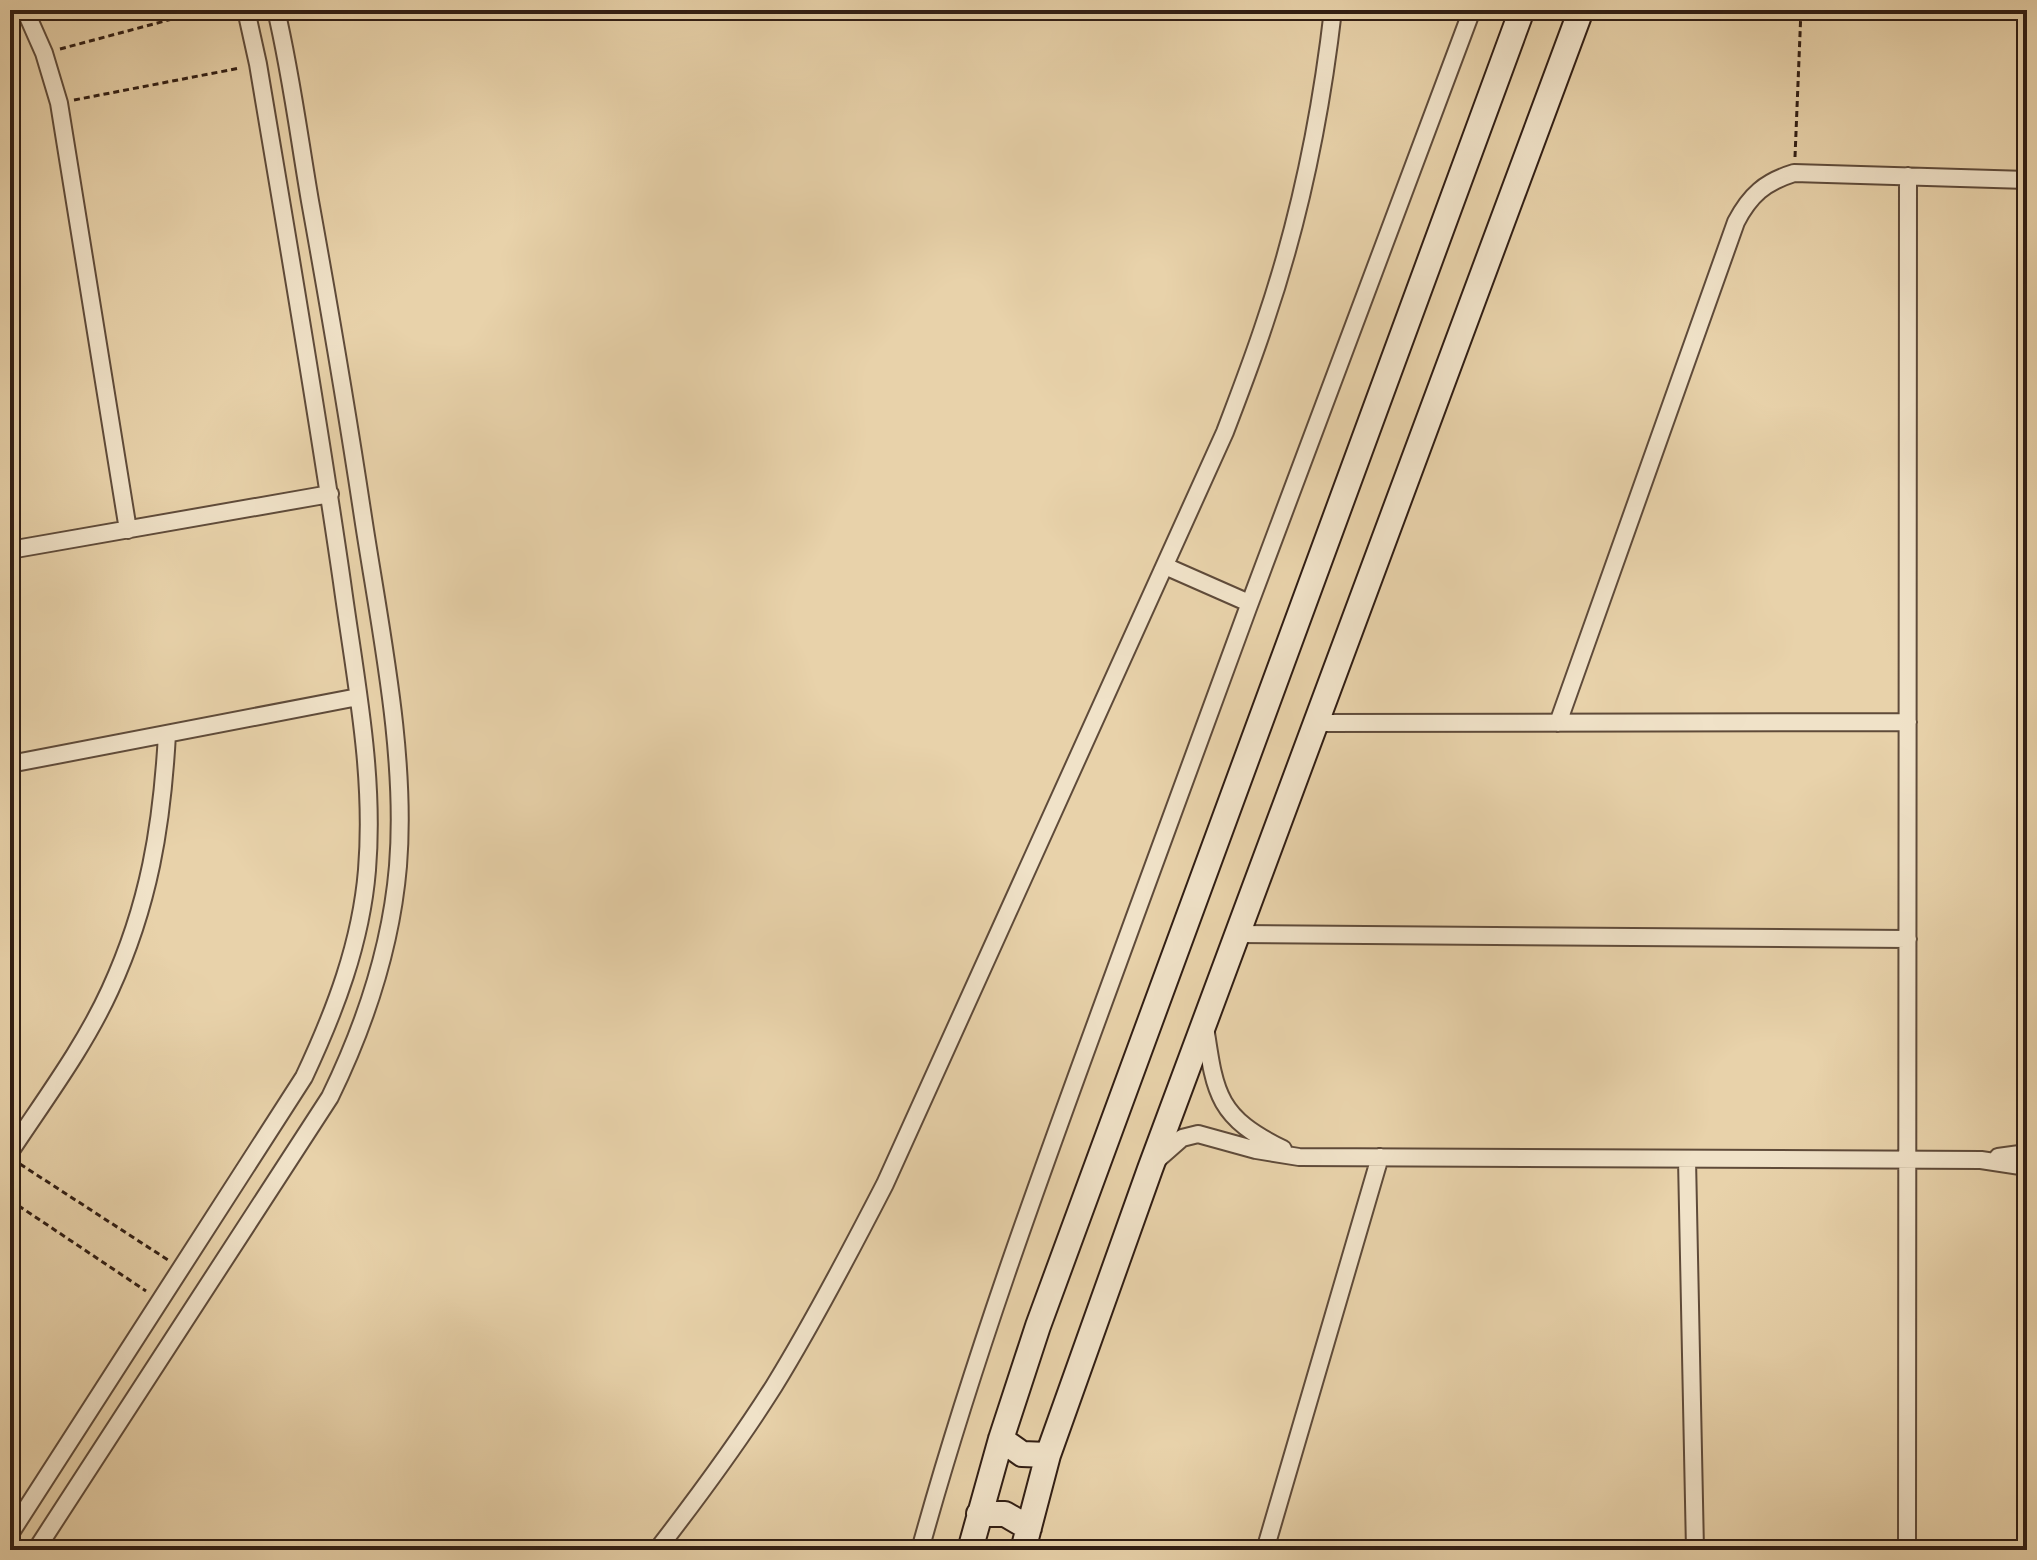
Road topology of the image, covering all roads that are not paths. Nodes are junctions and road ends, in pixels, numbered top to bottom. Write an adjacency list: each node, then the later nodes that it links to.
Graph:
1 (25, 10): 11 (street)
2 (246, 10): 10 (street)
3 (276, 10): 38 (street)
4 (1333, 10): 13 (street)
5 (1472, 10): 14 (street)
6 (1522, 10): 33 (street)
7 (1581, 10): 17 (street)
8 (1908, 176): 9 (street); 16 (street); 18 (street)
9 (2027, 180)
10 (330, 494): 11 (street); 15 (street)
11 (128, 530): 12 (street)
12 (10, 550)
13 (1165, 566): 14 (street); 39 (street)
14 (1249, 603): 40 (street)
15 (358, 697): 19 (street); 36 (street)
16 (1908, 722): 18 (street); 22 (street)
17 (1315, 723): 18 (street); 21 (street)
18 (1558, 723)
19 (167, 734): 20 (street); 25 (street)
20 (10, 764)
21 (1237, 934): 22 (street); 23 (street)
22 (1908, 939): 29 (street)
23 (1204, 1022): 26 (street); 32 (street)
24 (2027, 1153): 30 (street)
25 (10, 1155)
26 (1299, 1157): 27 (street); 32 (street)
27 (1380, 1157): 28 (street); 42 (street)
28 (1687, 1159): 29 (street); 43 (street)
29 (1908, 1160): 30 (street); 44 (street)
30 (1981, 1160): 31 (street)
31 (2027, 1167)
32 (1150, 1169): 34 (street)
33 (1001, 1439): 34 (street); 35 (street)
34 (1048, 1455): 37 (street)
35 (979, 1514): 37 (street); 41 (street)
36 (10, 1534)
37 (1026, 1539)
38 (36, 1550)
39 (657, 1550)
40 (920, 1550)
41 (970, 1550)
42 (1265, 1550)
43 (1695, 1550)
44 (1907, 1550)

